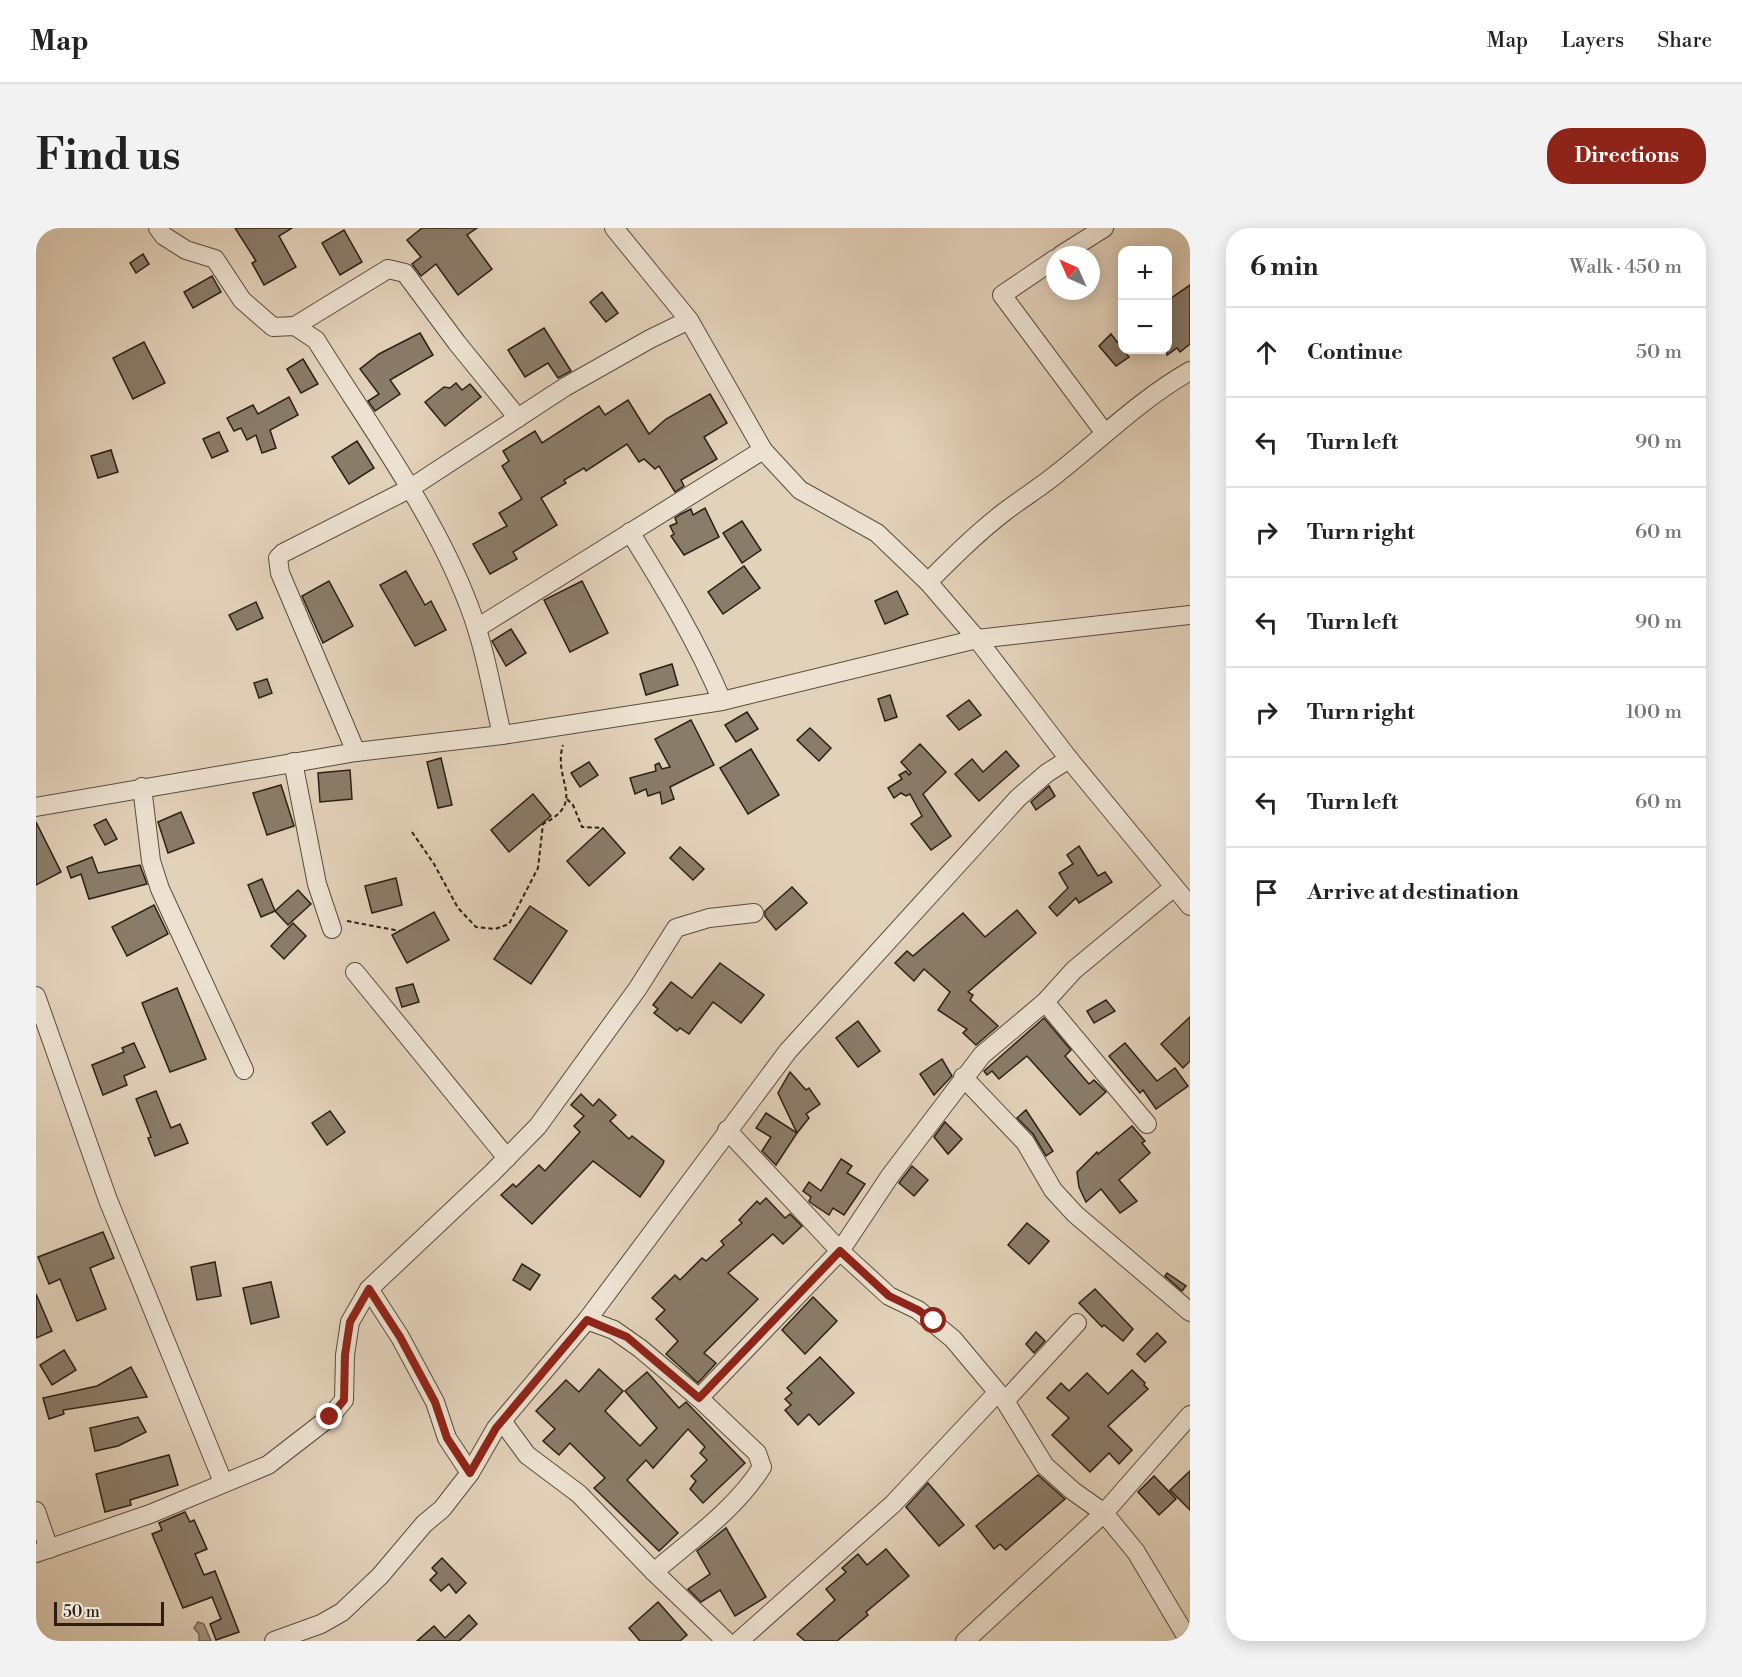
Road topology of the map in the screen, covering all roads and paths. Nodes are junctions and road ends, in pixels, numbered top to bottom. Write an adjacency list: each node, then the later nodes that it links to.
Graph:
1 (158, 228): 7 (street)
2 (614, 228): 6 (street)
3 (1104, 228): 4 (street)
4 (1075, 246)
5 (1046, 265): 10 (street)
6 (689, 320): 9 (street); 11 (street)
7 (295, 326): 9 (street); 12 (street)
8 (1190, 370): 10 (street)
9 (518, 418): 12 (street)
10 (1104, 432): 14 (street)
11 (763, 450): 13 (street); 14 (street)
12 (409, 489): 16 (street); 21 (street)
13 (630, 532): 16 (street); 18 (street)
14 (928, 582): 17 (street)
15 (1190, 615): 17 (street)
16 (477, 628): 19 (street)
17 (977, 639): 18 (street); 22 (street)
18 (722, 701): 19 (street)
19 (502, 735): 21 (street)
20 (564, 745): 25 (path)
21 (356, 752): 23 (street)
22 (1069, 759): 29 (street); 40 (street)
23 (293, 762): 24 (street); 32 (street)
24 (142, 787): 26 (street); 37 (street)
25 (567, 799): 27 (path); 28 (path)
26 (36, 807)
27 (603, 828)
28 (412, 832)
29 (1174, 888): 30 (street); 36 (street)
30 (1190, 906)
31 (754, 913): 41 (street)
32 (331, 925): 33 (path)
33 (400, 931)
34 (354, 972): 41 (street)
35 (36, 996): 52 (street)
36 (1045, 1002): 38 (street); 39 (street)
37 (244, 1070)
38 (963, 1077): 42 (street); 44 (street)
39 (1147, 1124)
40 (727, 1130): 42 (street); 45 (street)
41 (507, 1158): 43 (street)
42 (840, 1251): 47 (street); 48 (street)
43 (369, 1289): 51 (street); 52 (street)
44 (1190, 1312)
45 (587, 1320): 48 (street); 50 (street)
46 (1077, 1323): 47 (street)
47 (1001, 1397): 54 (street); 60 (street)
48 (699, 1398): 56 (street)
49 (1190, 1415): 54 (street)
50 (502, 1421): 51 (street); 56 (street)
51 (470, 1473): 57 (street)
52 (223, 1482): 55 (street)
53 (36, 1511): 55 (street)
54 (1104, 1513): 61 (street); 62 (street)
55 (43, 1551)
56 (654, 1572): 59 (street)
57 (305, 1636): 58 (street)
58 (274, 1641)
59 (726, 1641)
60 (740, 1641)
61 (965, 1641)
62 (1189, 1641)

